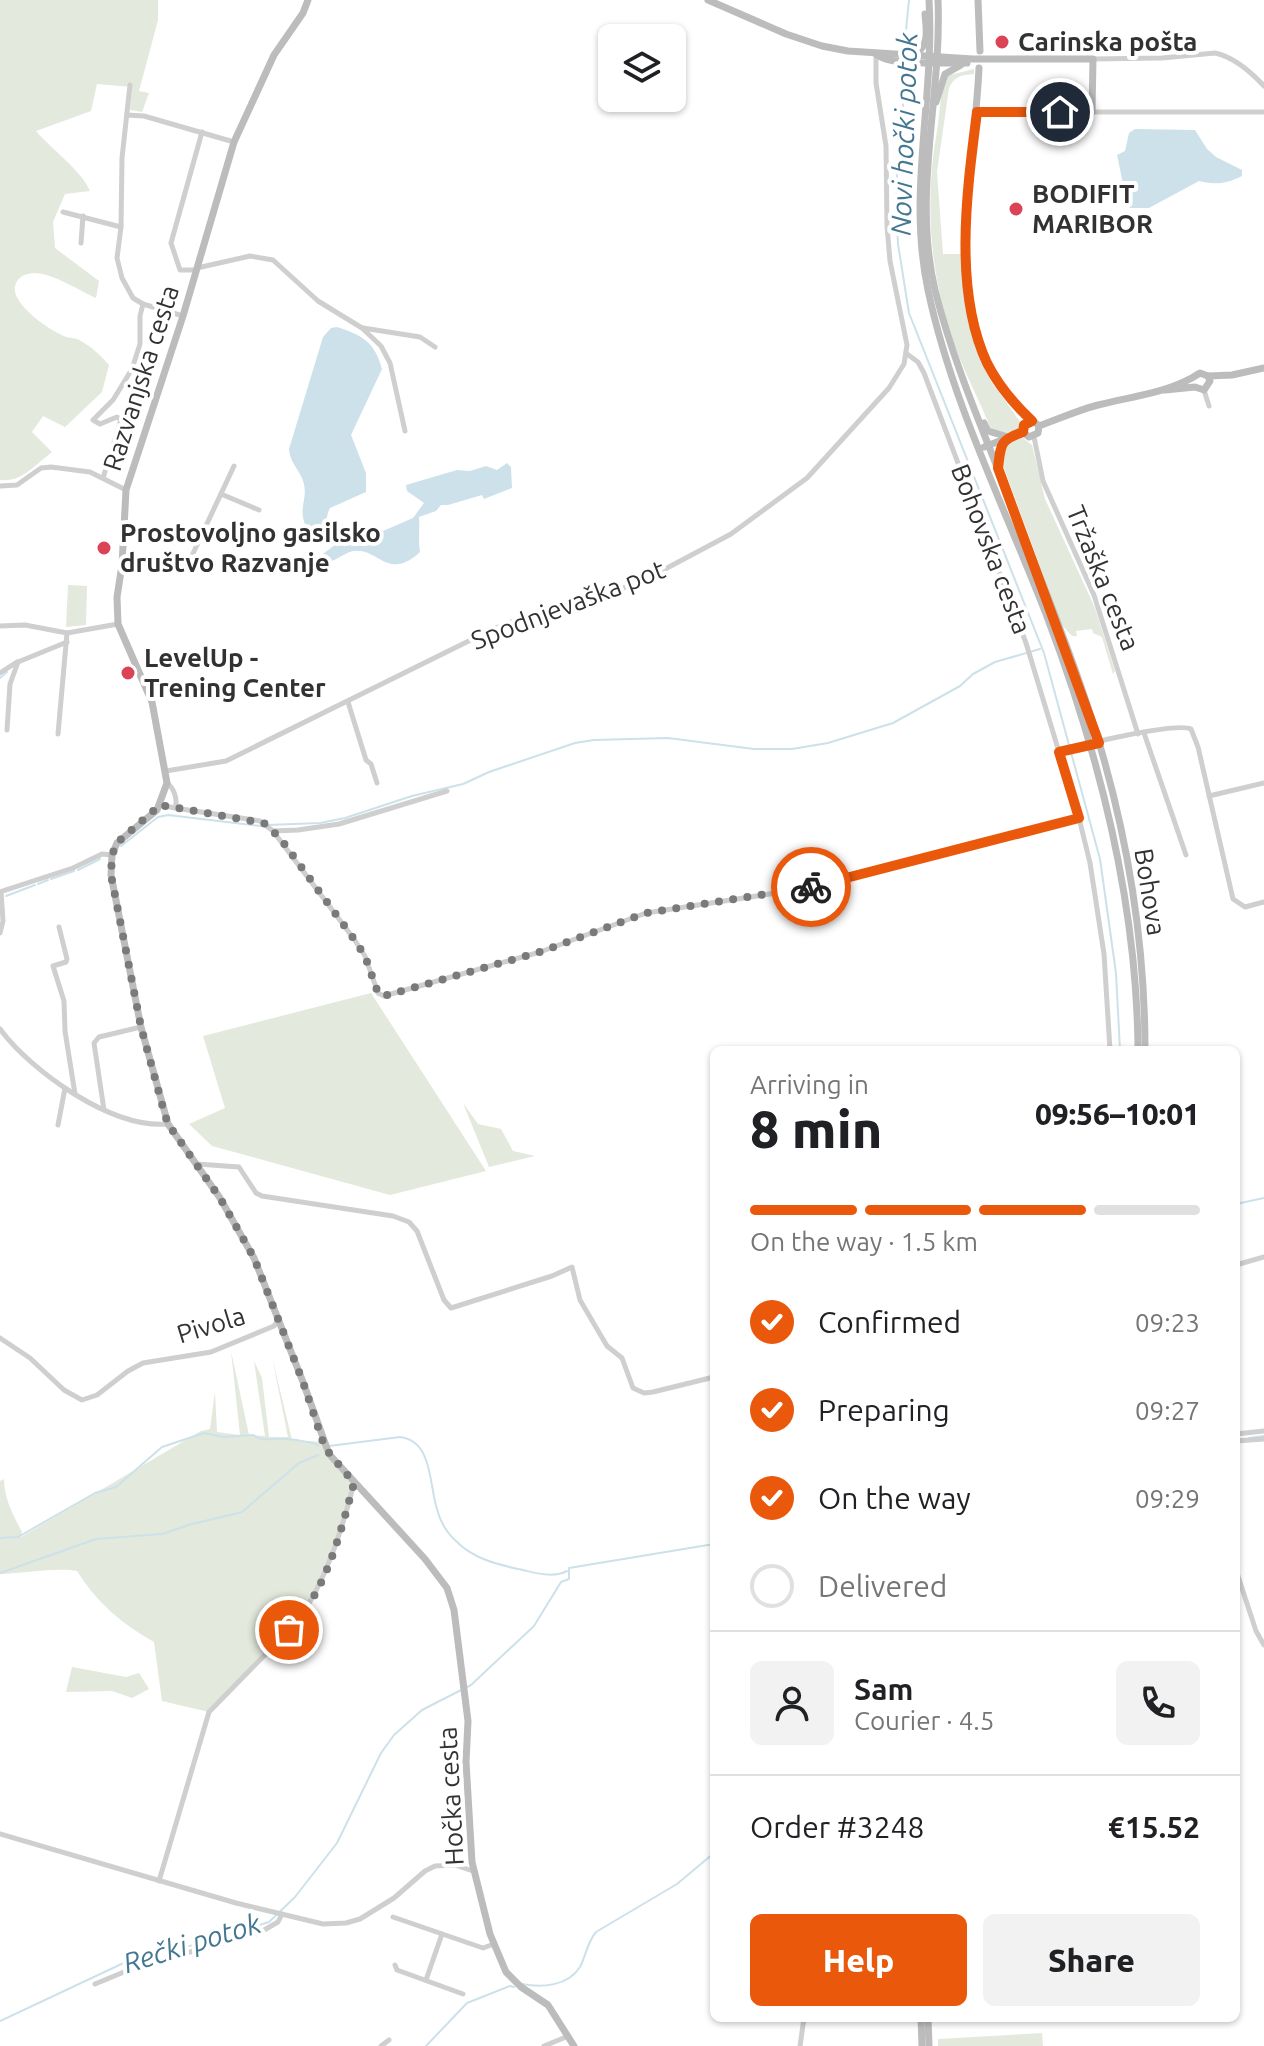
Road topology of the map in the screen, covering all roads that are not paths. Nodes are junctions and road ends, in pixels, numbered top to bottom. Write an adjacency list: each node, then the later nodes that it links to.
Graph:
1 (308, 0): 21 (street, Razvanjska cesta)
2 (708, 0): 7 (street)
3 (929, 0): 8 (street); 9 (street)
4 (938, 0): 9 (street)
5 (978, 0): 6 (street)
6 (980, 51)
7 (876, 54): 8 (street); 31 (street, Bohovska cesta)
8 (912, 57): 9 (street)
9 (933, 59): 11 (street); 15 (street); 43 (street)
10 (1093, 59): 11 (street); 14 (street); 17 (street)
11 (970, 61): 15 (street)
12 (979, 68): 16 (street)
13 (130, 85): 19 (street)
14 (1264, 86)
15 (934, 109): 37 (street)
16 (977, 112): 17 (street); 38 (street)
17 (1092, 112): 18 (street)
18 (1264, 112)
19 (127, 115): 20 (street); 24 (street)
20 (202, 132): 21 (street); 26 (street)
21 (234, 142): 26 (street, Razvanjska cesta)
22 (63, 212): 23 (street)
23 (83, 216): 24 (street); 25 (street)
24 (121, 227): 27 (street)
25 (81, 243)
26 (197, 269): 28 (street, Razvanjska cesta); 29 (street)
27 (143, 304): 28 (street); 46 (street)
28 (183, 316): 48 (street, Razvanjska cesta)
29 (362, 328): 30 (street); 39 (street)
30 (435, 347)
31 (907, 354): 60 (street, Spodnjevaška pot); 66 (street, Bohovska cesta)
32 (1264, 368): 34 (street)
33 (1194, 378): 34 (street); 34 (street); 35 (street)
34 (1204, 384): 35 (street); 36 (street)
35 (1165, 390): 38 (street)
36 (1209, 406)
37 (974, 408): 40 (street); 42 (street)
38 (1030, 426): 40 (street); 41 (street)
39 (405, 431)
40 (1008, 437): 42 (street); 45 (street)
41 (1034, 437): 62 (street, Tržaška cesta)
42 (989, 445): 43 (street); 45 (street)
43 (980, 449): 65 (street)
44 (234, 466): 49 (street)
45 (998, 468): 64 (street)
46 (103, 478): 47 (street); 48 (street)
47 (0, 486)
48 (126, 490): 53 (street, Razvanjska cesta)
49 (221, 494): 50 (street); 51 (street)
50 (259, 510)
51 (207, 528): 52 (street); 53 (street)
52 (246, 539)
53 (122, 565): 54 (street, Razvanjska cesta)
54 (116, 624): 56 (street); 67 (street, Razvanjska cesta)
55 (0, 626): 56 (street)
56 (67, 633): 57 (street)
57 (67, 642): 58 (street); 63 (street)
58 (18, 662): 59 (street); 61 (street)
59 (0, 673)
60 (348, 702): 67 (street, Spodnjevaška pot); 69 (street)
61 (7, 730)
62 (1141, 733): 64 (street); 72 (street); 78 (street, Tržaška cesta)
63 (58, 734)
64 (1099, 743): 65 (street); 87 (street, Bohova)
65 (1089, 744): 66 (street); 86 (street, Bohova)
66 (1061, 751): 75 (street, Bohovska cesta)
67 (166, 771): 68 (street, Razvanjska cesta)
68 (167, 783): 73 (street, Razvanjska cesta); 74 (street, Razvanjska cesta)
69 (377, 783)
70 (1264, 783): 72 (street)
71 (447, 791): 76 (street)
72 (1209, 796): 80 (street)
73 (160, 805): 74 (street); 77 (street)
74 (175, 808): 76 (street)
75 (1079, 818): 76 (street); 85 (street, Bohovska cesta)
76 (268, 827)
77 (112, 855): 79 (street); 83 (street)
78 (1186, 855)
79 (1, 892): 82 (street)
80 (1264, 902)
81 (59, 927): 89 (street)
82 (0, 933)
83 (141, 1027): 90 (street); 91 (street)
84 (0, 1029): 88 (street)
85 (1110, 1046)
86 (1138, 1046)
87 (1145, 1046)
88 (65, 1088): 89 (street); 92 (street)
89 (75, 1095): 90 (street)
90 (104, 1110): 91 (street)
91 (168, 1124): 93 (street)
92 (58, 1125)
93 (197, 1164): 96 (street); 98 (street)
94 (1264, 1257): 95 (street)
95 (1240, 1264)
96 (279, 1319): 97 (street, Pivola); 103 (street, Pivola)
97 (0, 1338)
98 (710, 1378)
99 (1264, 1431): 100 (street)
100 (1240, 1434)
101 (1264, 1439): 102 (street)
102 (1240, 1441)
103 (354, 1483): 104 (street, Pivola); 109 (street)
104 (437, 1573): 108 (street, Hočka cesta)
105 (1240, 1582): 106 (street)
106 (1264, 1645)
107 (0, 1834): 109 (street)
108 (474, 1872): 110 (street); 113 (street, Hočka cesta)
109 (159, 1881): 110 (street)
110 (282, 1914): 116 (street)
111 (393, 1917): 112 (street)
112 (442, 1934): 113 (street); 115 (street)
113 (494, 1944): 121 (street, Hočka cesta)
114 (395, 1965): 115 (street)
115 (426, 1980): 117 (street)
116 (95, 1984)
117 (463, 1994)
118 (803, 2022): 126 (street)
119 (921, 2022): 127 (street)
120 (928, 2022): 128 (street)
121 (566, 2037): 124 (street); 125 (street, Hočka cesta)
122 (389, 2040): 123 (street)
123 (381, 2046)
124 (544, 2046)
125 (574, 2046)
126 (800, 2046)
127 (922, 2046)
128 (929, 2046)

